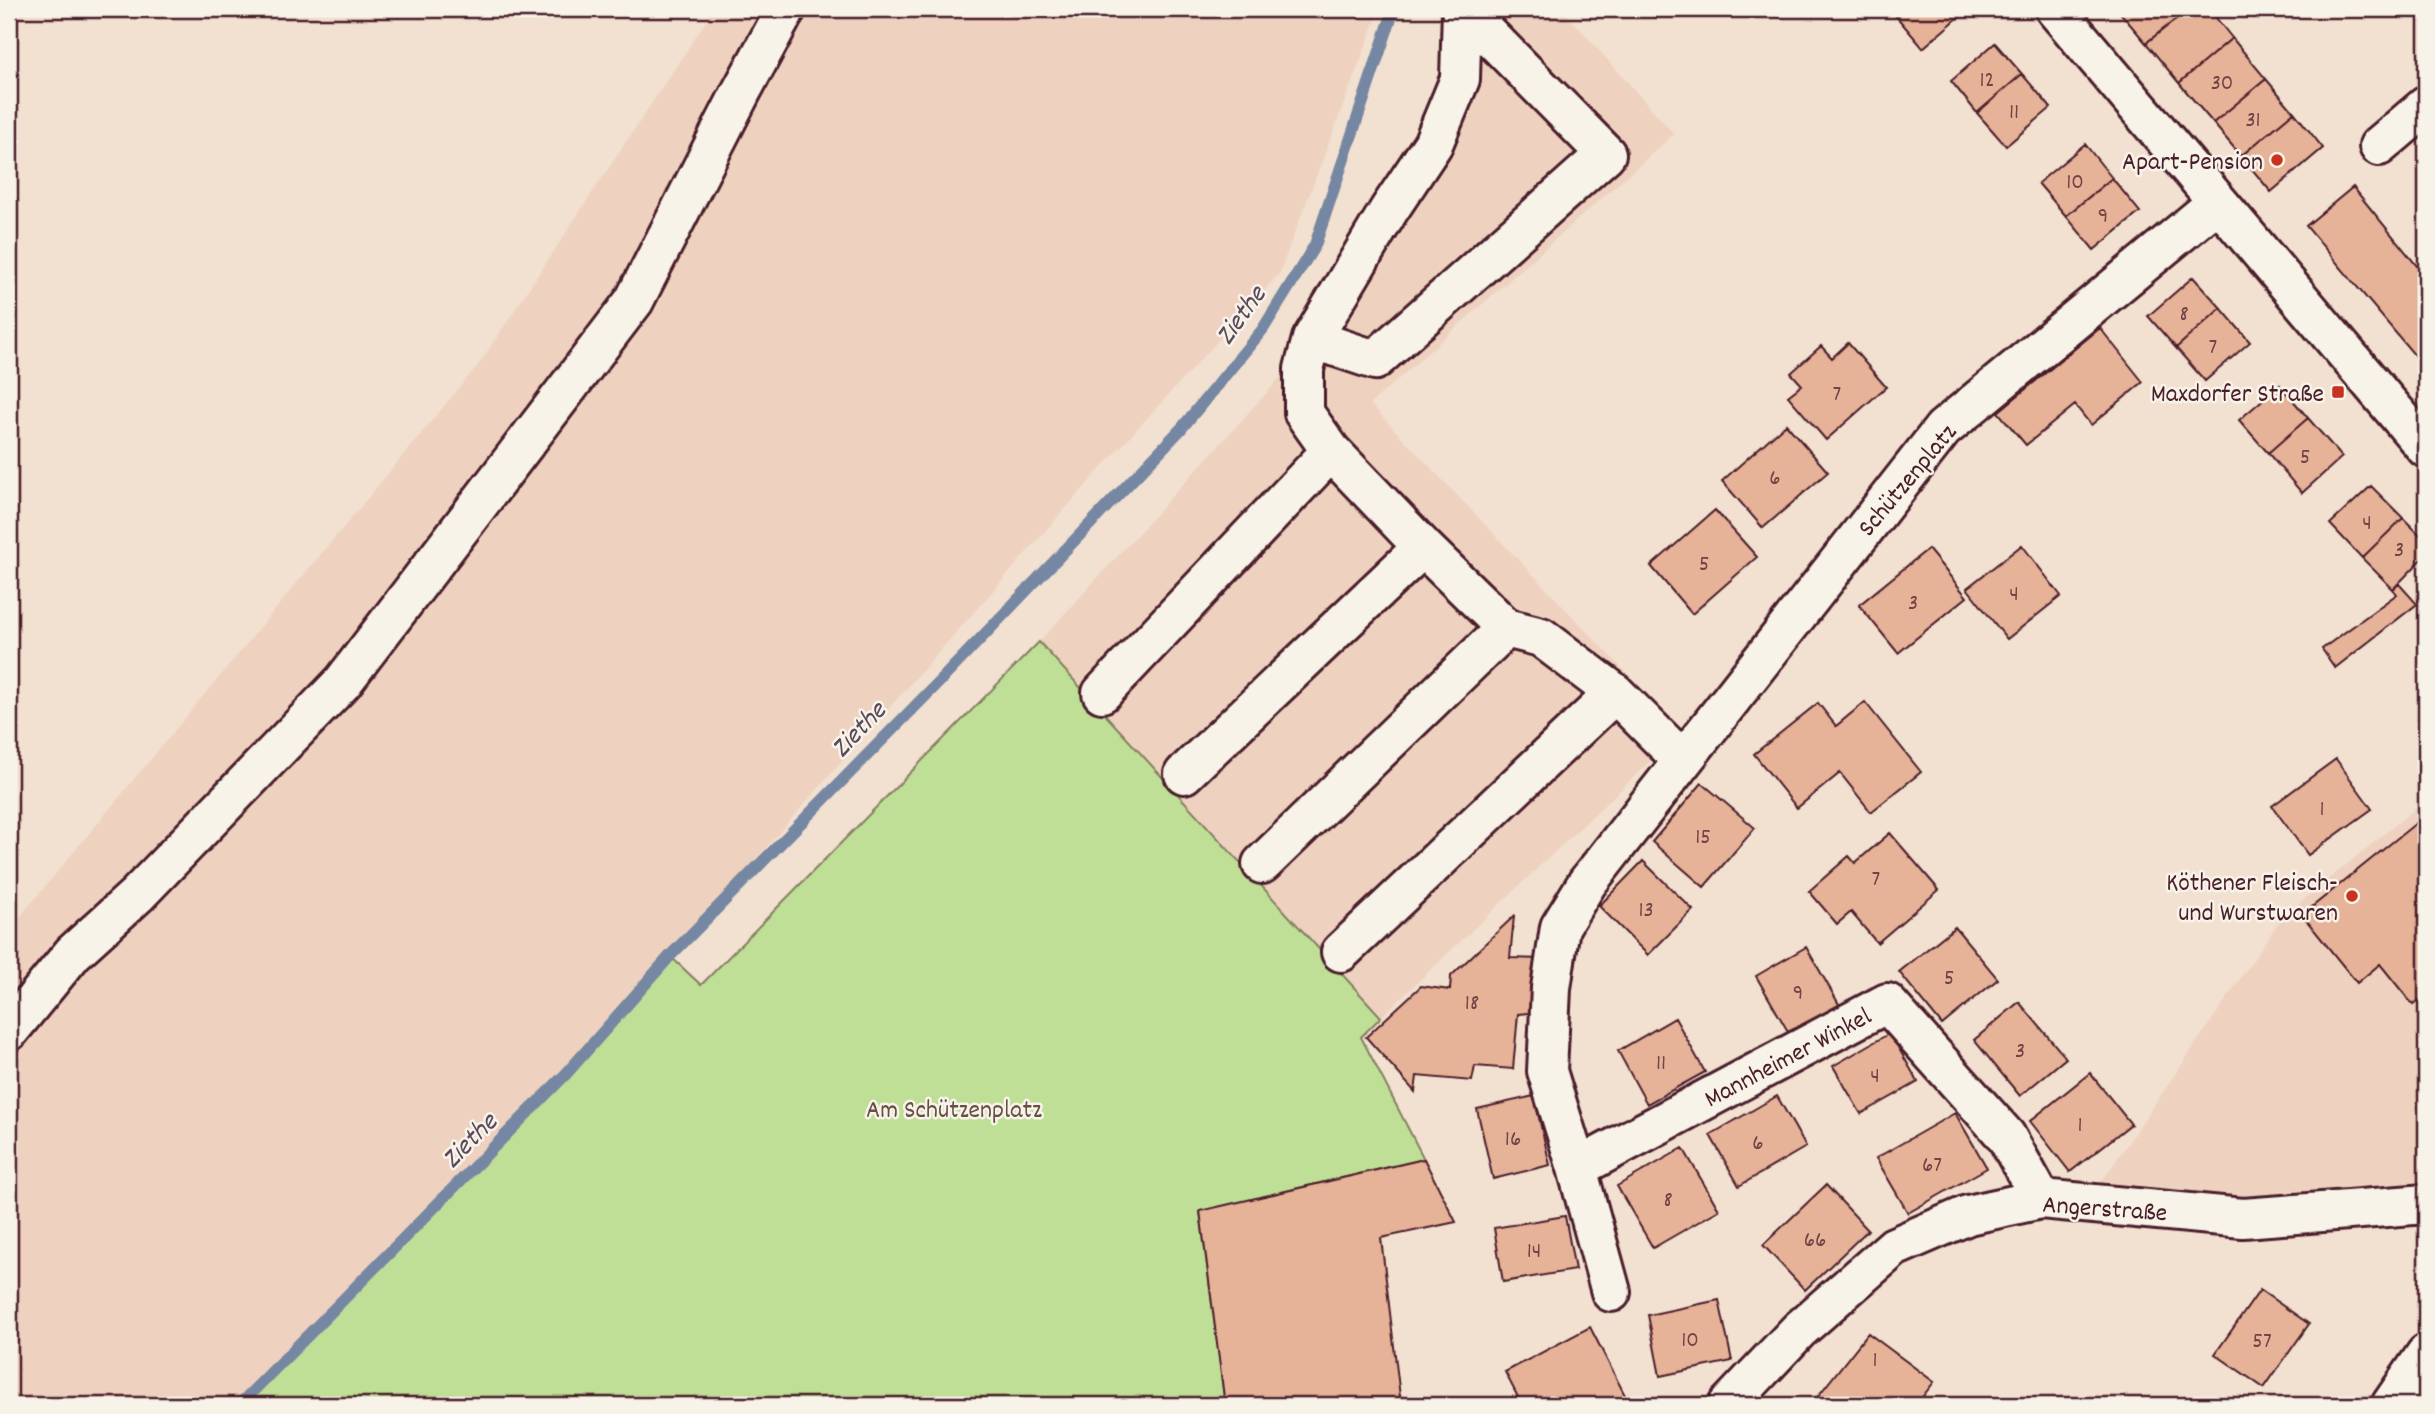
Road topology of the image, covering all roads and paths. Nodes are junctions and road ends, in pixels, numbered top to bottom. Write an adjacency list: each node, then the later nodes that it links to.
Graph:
1 (786, 9): 18 (street)
2 (1462, 9): 7 (street); 7 (street)
3 (2055, 9): 6 (street)
4 (2426, 106): 5 (street)
5 (2379, 146)
6 (2218, 202): 8 (street); 14 (street, Schützenplatz)
7 (1311, 339): 9 (street)
8 (2426, 448)
9 (1331, 452): 10 (street); 12 (street)
10 (1423, 547): 11 (street); 15 (street)
11 (1506, 628): 13 (street); 16 (street)
12 (1102, 692)
13 (1615, 693): 14 (street); 17 (street)
14 (1689, 750): 19 (street)
15 (1184, 774)
16 (1262, 864)
17 (1341, 952)
18 (9, 1031)
19 (1577, 1168): 20 (street, Mannheimer Winkel); 22 (street)
20 (2041, 1199): 21 (street, Angerstraße); 24 (street, Angerstraße)
21 (2426, 1204)
22 (1611, 1292)
23 (2426, 1354): 25 (street)
24 (1728, 1405)
25 (2392, 1405)

